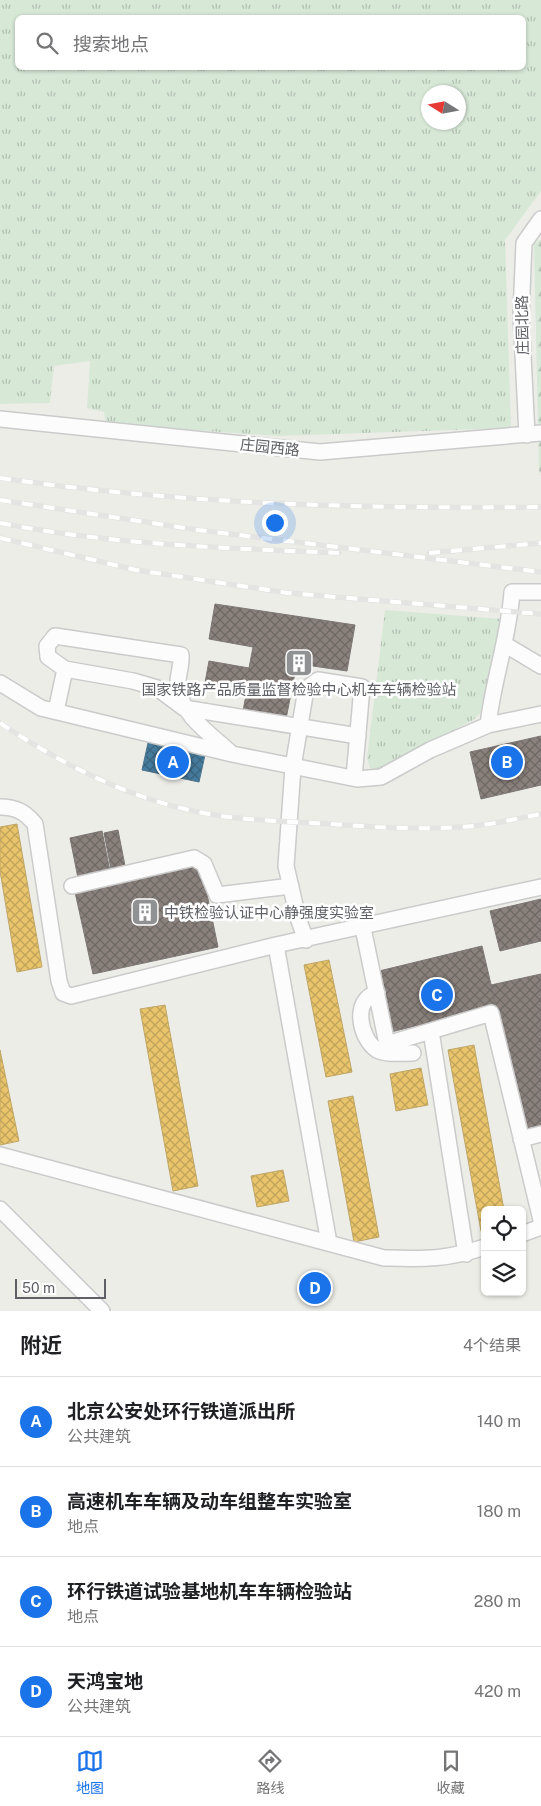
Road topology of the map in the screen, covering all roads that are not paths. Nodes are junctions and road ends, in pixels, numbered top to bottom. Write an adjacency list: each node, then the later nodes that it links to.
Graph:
1 (541, 219): 3 (street, 庄园北路)
2 (0, 419): 3 (street, 庄园西路)
3 (534, 434)
4 (541, 592): 5 (street)
5 (504, 644): 6 (street); 12 (street)
6 (541, 666)
7 (65, 669): 9 (street); 9 (street); 10 (street)
8 (0, 683): 10 (street)
9 (184, 708): 13 (street); 15 (street)
10 (56, 711): 15 (street)
11 (541, 714): 12 (street)
12 (488, 725): 17 (street)
13 (300, 727): 14 (street); 14 (street); 16 (street)
14 (358, 736): 17 (street)
15 (232, 754): 16 (street)
16 (293, 767): 17 (street); 20 (street)
17 (354, 778)
18 (0, 807): 24 (street)
19 (72, 886): 20 (street)
20 (291, 886): 23 (street)
21 (541, 887): 22 (street)
22 (363, 928): 23 (street); 25 (street)
23 (306, 940): 24 (street)
24 (276, 945): 35 (street)
25 (377, 993): 26 (street); 27 (street)
26 (431, 1030): 29 (street); 37 (street)
27 (412, 1053)
28 (541, 1134): 29 (street)
29 (521, 1139): 32 (street)
30 (0, 1155): 35 (street)
31 (0, 1209): 38 (street)
32 (541, 1220)
33 (541, 1227): 34 (street)
34 (526, 1233)
35 (330, 1243): 37 (street)
36 (481, 1248): 37 (street)
37 (466, 1254)
38 (102, 1311)

